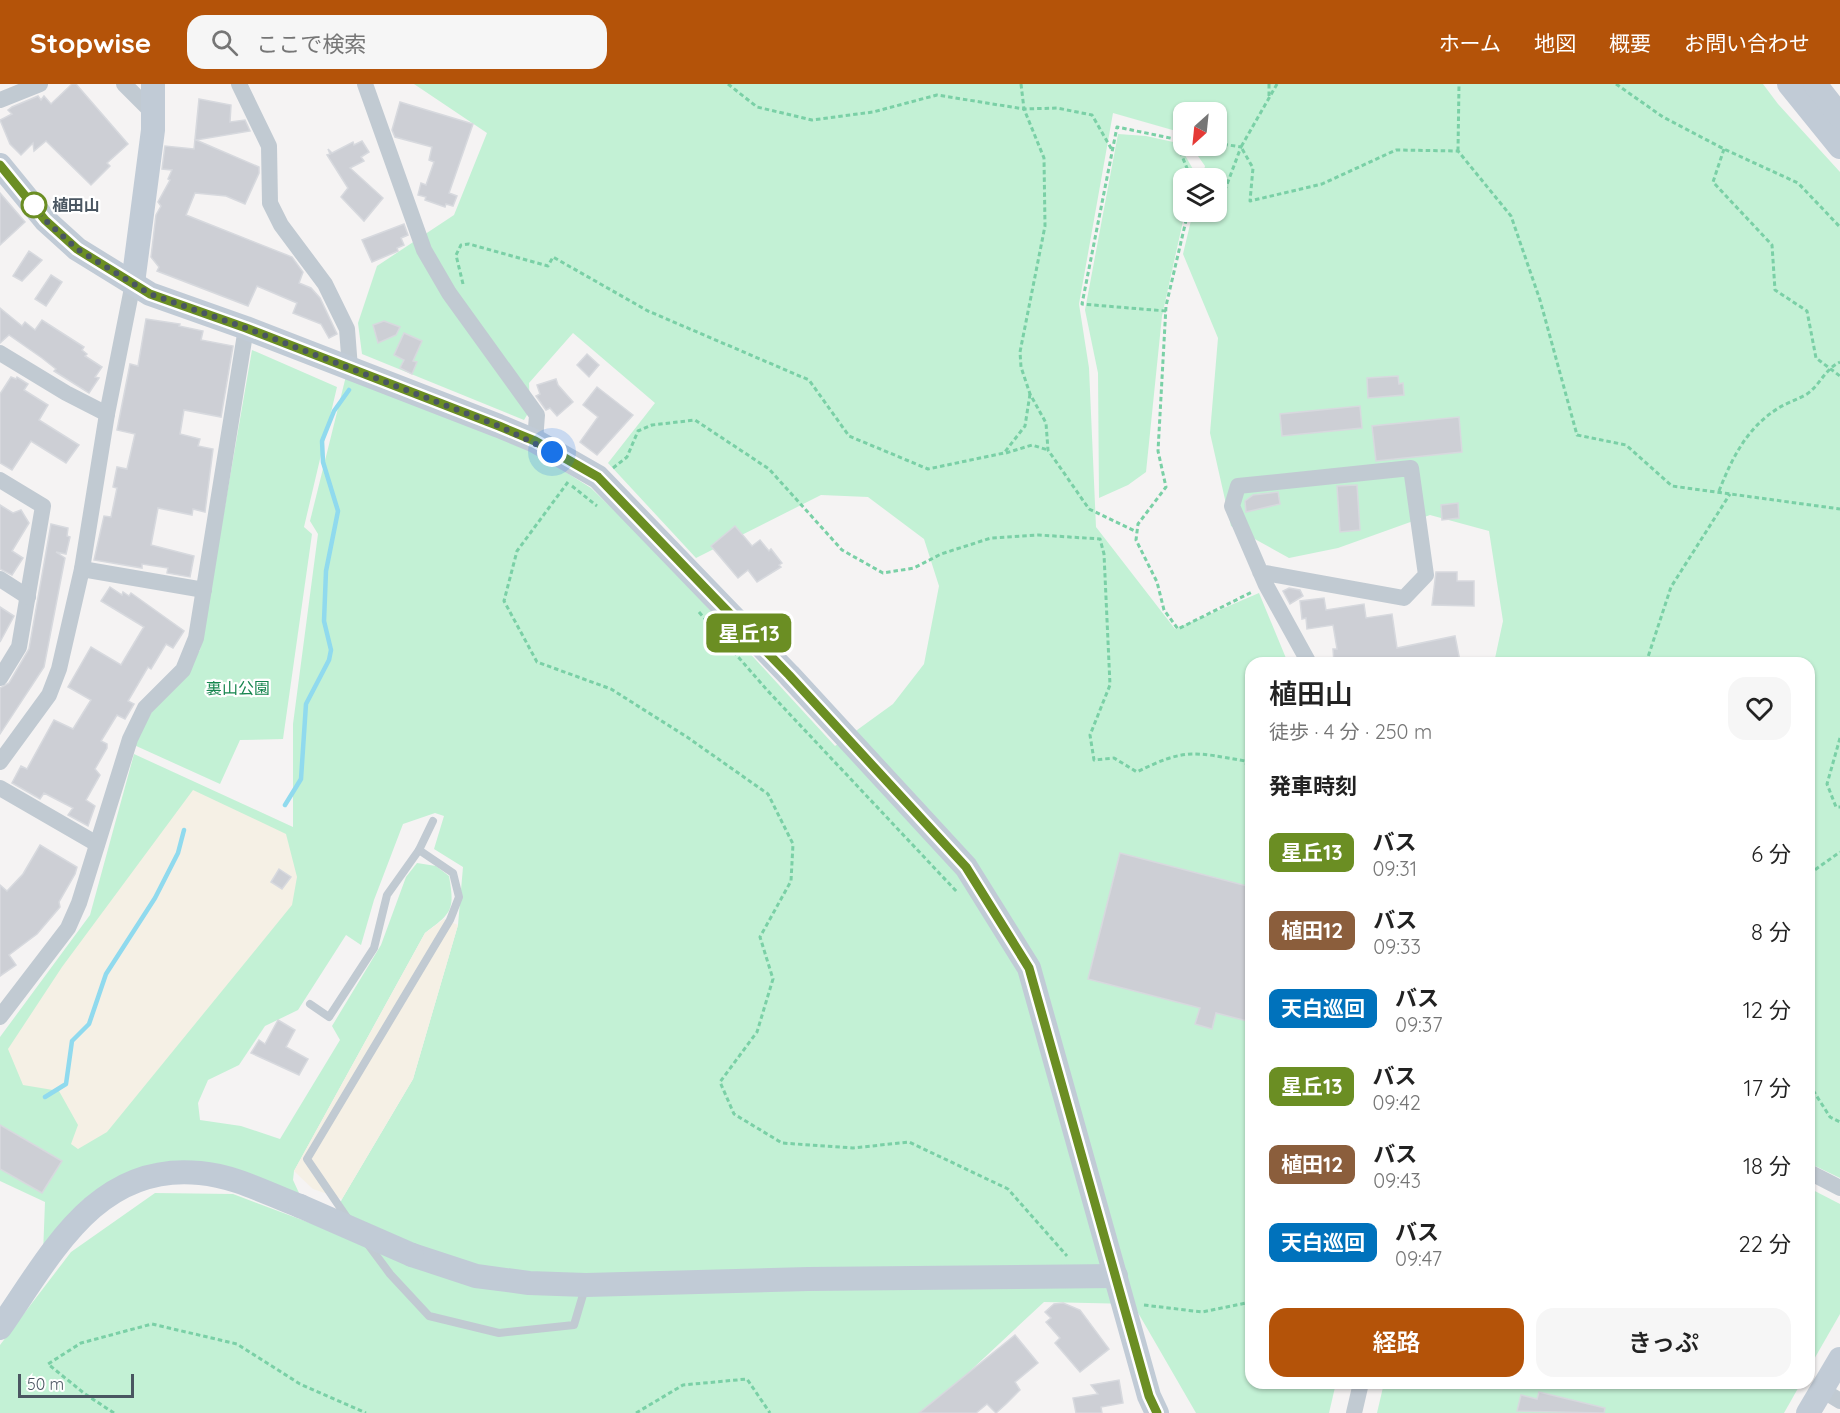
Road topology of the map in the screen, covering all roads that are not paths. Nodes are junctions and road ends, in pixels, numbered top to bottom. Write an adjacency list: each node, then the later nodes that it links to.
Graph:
1 (40, 84): 8 (street)
2 (124, 84): 9 (street)
3 (153, 84): 9 (street)
4 (365, 84): 18 (street)
5 (1789, 84): 11 (street)
6 (1815, 84): 10 (street)
7 (245, 86): 16 (street)
8 (0, 100)
9 (153, 113): 13 (street)
10 (1840, 116)
11 (1840, 147)
12 (0, 165): 13 (street)
13 (132, 283): 14 (street); 17 (street)
14 (246, 328): 16 (street); 23 (street)
15 (0, 353): 17 (street)
16 (350, 368): 18 (street)
17 (107, 414): 20 (street)
18 (535, 441): 37 (street)
19 (0, 480): 24 (street)
20 (82, 569): 23 (street); 27 (street)
21 (0, 579): 24 (street)
22 (1263, 579): 22 (street); 25 (street)
23 (204, 590): 30 (street)
24 (28, 597): 26 (street)
25 (1306, 657)
26 (0, 678)
27 (0, 762)
28 (0, 788): 30 (street)
29 (433, 821): 31 (lane)
30 (97, 844): 33 (street)
31 (418, 849): 32 (lane); 36 (lane)
32 (310, 1004)
33 (3, 1006)
34 (1815, 1175): 35 (street)
35 (1840, 1188)
36 (586, 1285): 37 (street); 38 (street, bridge)
37 (1119, 1286): 42 (street)
38 (0, 1328)
39 (1840, 1359): 41 (street)
40 (1360, 1389): 43 (street)
41 (1831, 1396): 44 (street)
42 (1157, 1413)
43 (1354, 1413)
44 (1808, 1413)

